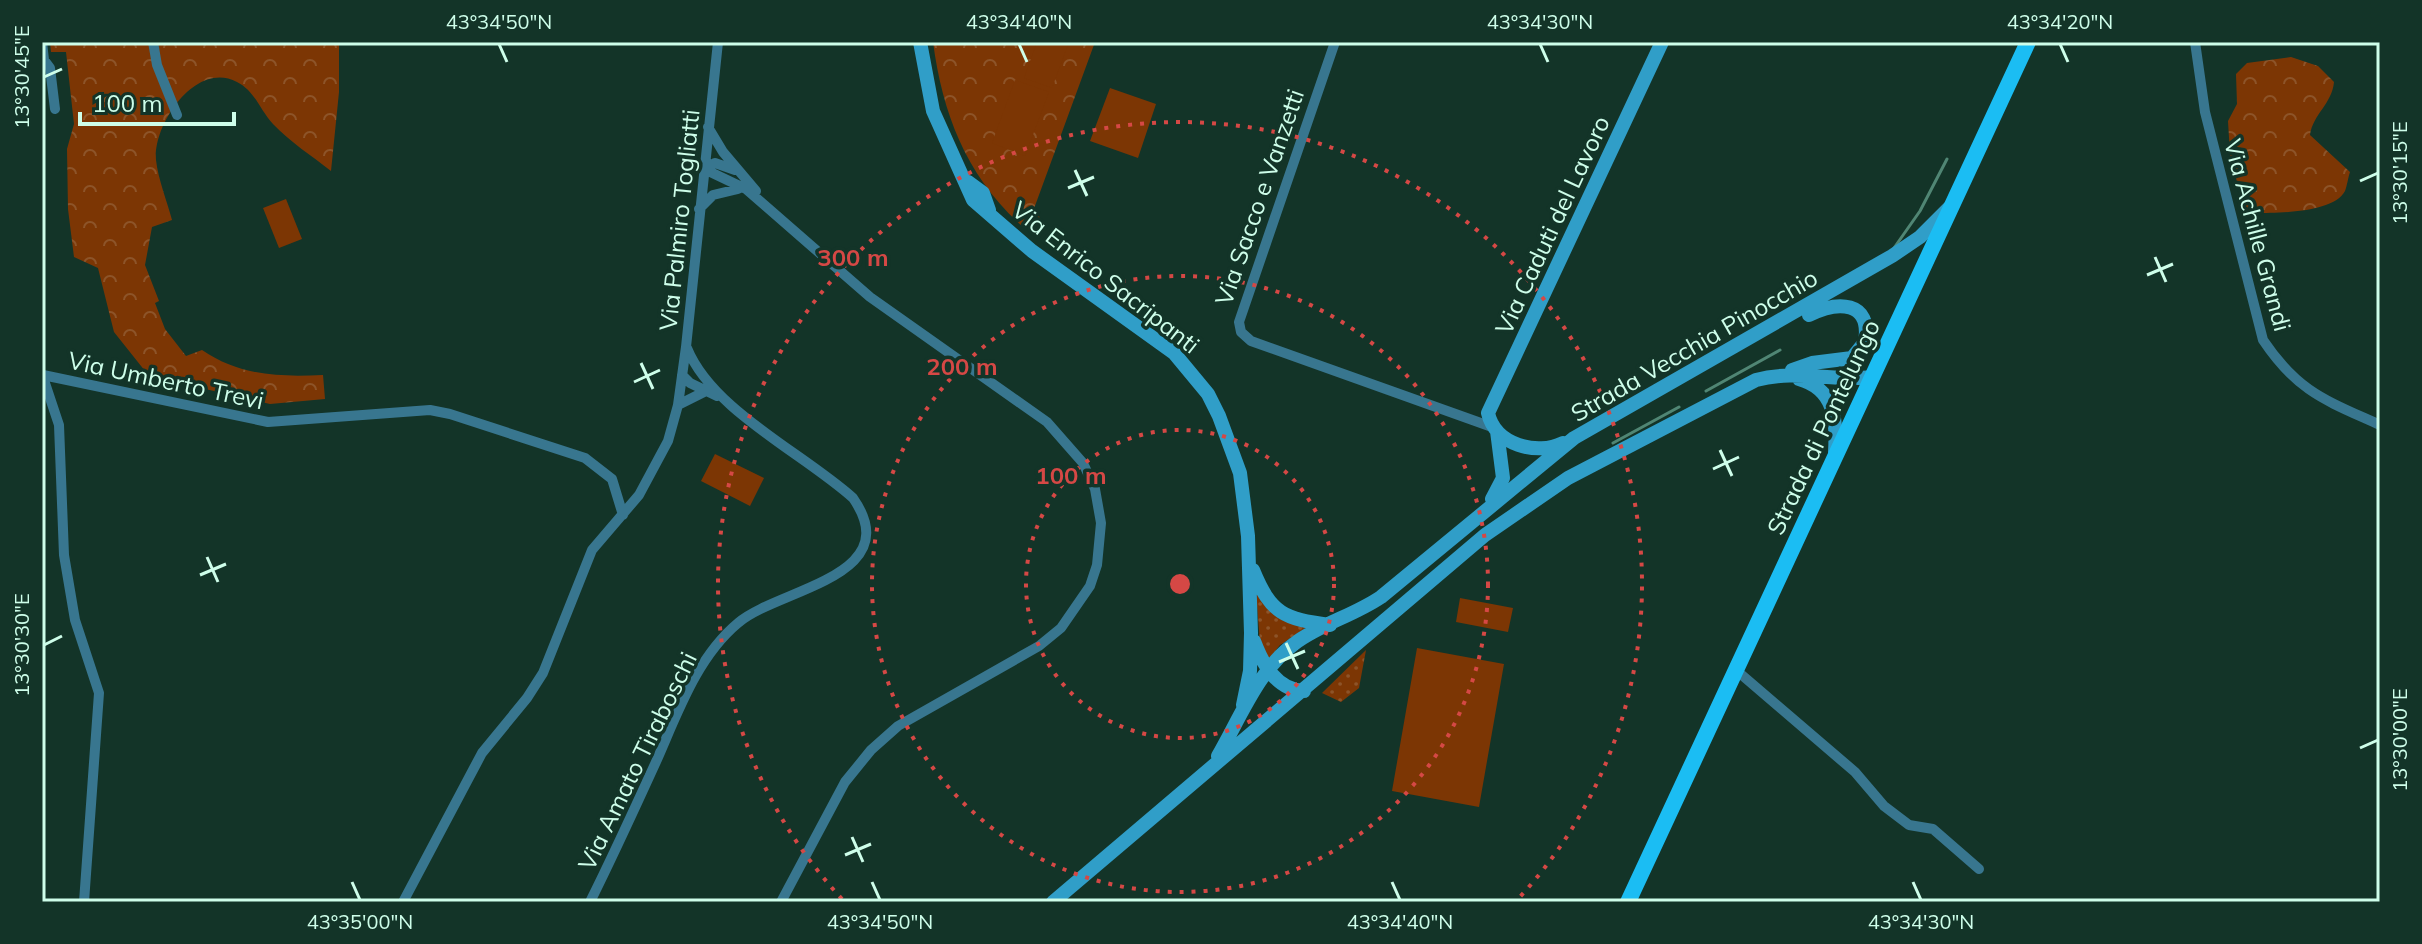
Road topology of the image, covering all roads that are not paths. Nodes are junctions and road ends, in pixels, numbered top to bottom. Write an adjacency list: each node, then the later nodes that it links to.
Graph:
1 (42, 42): 9 (street)
2 (153, 42): 10 (street)
3 (718, 42): 11 (street, Via Palmiro Togliatti)
4 (920, 42): 34 (street, Via Enrico Sacripanti)
5 (1335, 42): 29 (street, Via Sacco e Vanzetti)
6 (1662, 42): 29 (street, Via Caduti del Lavoro)
7 (2028, 42): 16 (main road, Strada di Pontelungo)
8 (2195, 42): 28 (street, Via Achille Grandi)
9 (55, 109)
10 (177, 115)
11 (708, 126): 12 (street, Via Palmiro Togliatti); 13 (street)
12 (704, 169): 13 (street); 14 (street); 17 (street, Via Palmiro Togliatti)
13 (741, 173): 15 (street)
14 (746, 189): 15 (street); 17 (street)
15 (767, 205): 46 (street)
16 (1952, 205): 18 (street, Strada Vecchia Pinocchio); 23 (main road, Strada di Pontelungo)
17 (699, 209): 19 (street, Via Palmiro Togliatti)
18 (1775, 325): 21 (street); 30 (street, Strada Vecchia Pinocchio)
19 (686, 347): 22 (street, Via Palmiro Togliatti); 24 (street, Via Amato Tiraboschi)
20 (42, 374): 33 (street, Via Umberto Trevi); 43 (street)
21 (1780, 374): 23 (street, Strada Vecchia Pinocchio); 31 (street); 39 (street, Strada Vecchia Pinocchio)
22 (682, 375): 24 (street); 25 (street, Via Amato Tiraboschi); 27 (street, Via Palmiro Togliatti)
23 (1872, 377): 31 (main road, Strada di Pontelungo)
24 (703, 378): 26 (street, Via Amato Tiraboschi)
25 (706, 391): 26 (street, Via Amato Tiraboschi); 27 (street)
26 (726, 400): 45 (street, Via Amato Tiraboschi)
27 (678, 405): 33 (street, Via Palmiro Togliatti)
28 (2380, 425)
29 (1495, 429): 30 (street, Via Sacco e Vanzetti); 32 (street)
30 (1574, 438): 32 (street, Strada Vecchia Pinocchio)
31 (1835, 456): 38 (main road, Strada di Pontelungo)
32 (1481, 511): 35 (street, Strada Vecchia Pinocchio)
33 (623, 515): 44 (street, Via Palmiro Togliatti)
34 (1249, 559): 35 (street, Via Enrico Sacripanti); 36 (street, Via Enrico Sacripanti)
35 (1330, 625): 37 (street, Strada Vecchia Pinocchio)
36 (1251, 633): 37 (street, Via Enrico Sacripanti); 40 (street, Via Enrico Sacripanti)
37 (1268, 670): 39 (street); 40 (street, Strada Vecchia Pinocchio)
38 (1736, 670): 42 (street); 48 (main road, Strada di Pontelungo)
39 (1304, 691): 41 (street, Strada Vecchia Pinocchio)
40 (1240, 717): 41 (street, Strada Vecchia Pinocchio)
41 (1215, 762): 47 (street, Strada Vecchia Pinocchio)
42 (1979, 869)
43 (84, 902)
44 (403, 902)
45 (590, 902)
46 (781, 902)
47 (1053, 902)
48 (1628, 902)

